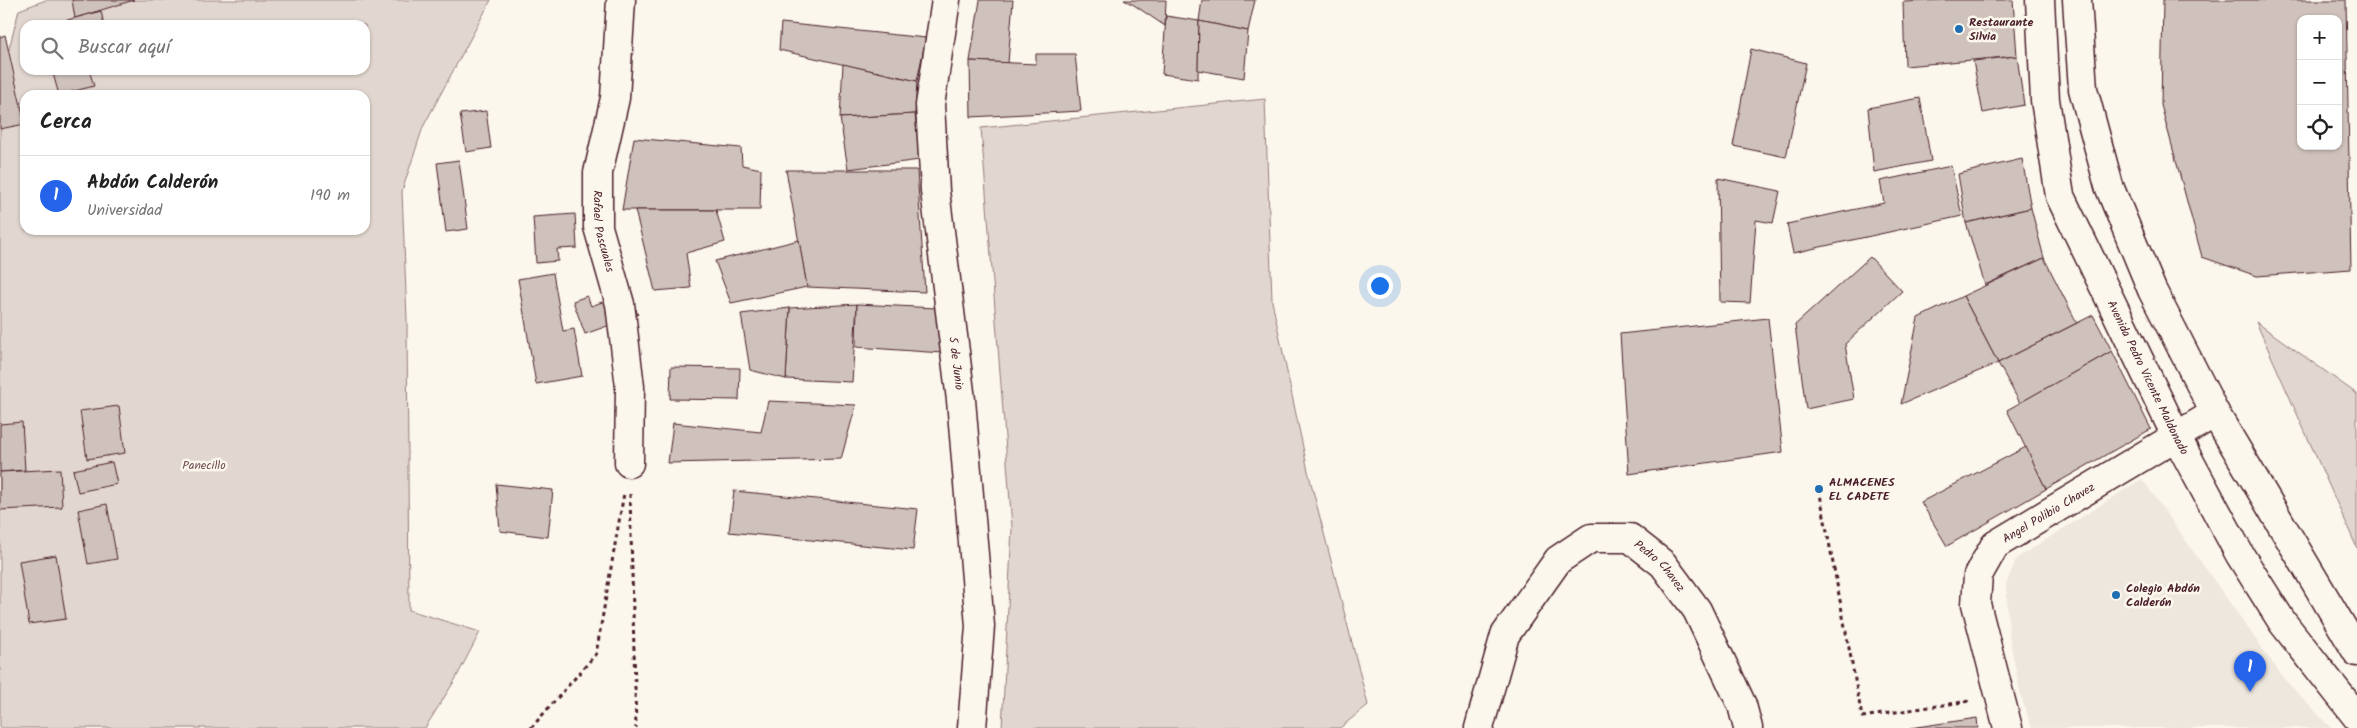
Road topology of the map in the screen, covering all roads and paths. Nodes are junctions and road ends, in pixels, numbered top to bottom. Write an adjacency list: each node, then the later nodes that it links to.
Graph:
1 (621, 0): 7 (street, Rafael Pascuales)
2 (946, 0): 14 (street, 5 de Junio)
3 (2040, 0): 6 (street, Avenida Pedro Vicente Maldonado)
4 (2077, 0): 5 (street)
5 (2215, 413): 6 (street, Angel Polibio Chavez); 9 (street)
6 (2178, 438): 11 (street, Avenida Pedro Vicente Maldonado); 17 (street, Angel Polibio Chavez)
7 (629, 463): 12 (path); 13 (path)
8 (1819, 489): 10 (path)
9 (2357, 652)
10 (1971, 701)
11 (2357, 716)
12 (531, 728)
13 (636, 728)
14 (972, 728)
15 (1479, 728): 16 (street, Pedro Chavez)
16 (1748, 728)
17 (2008, 728)

